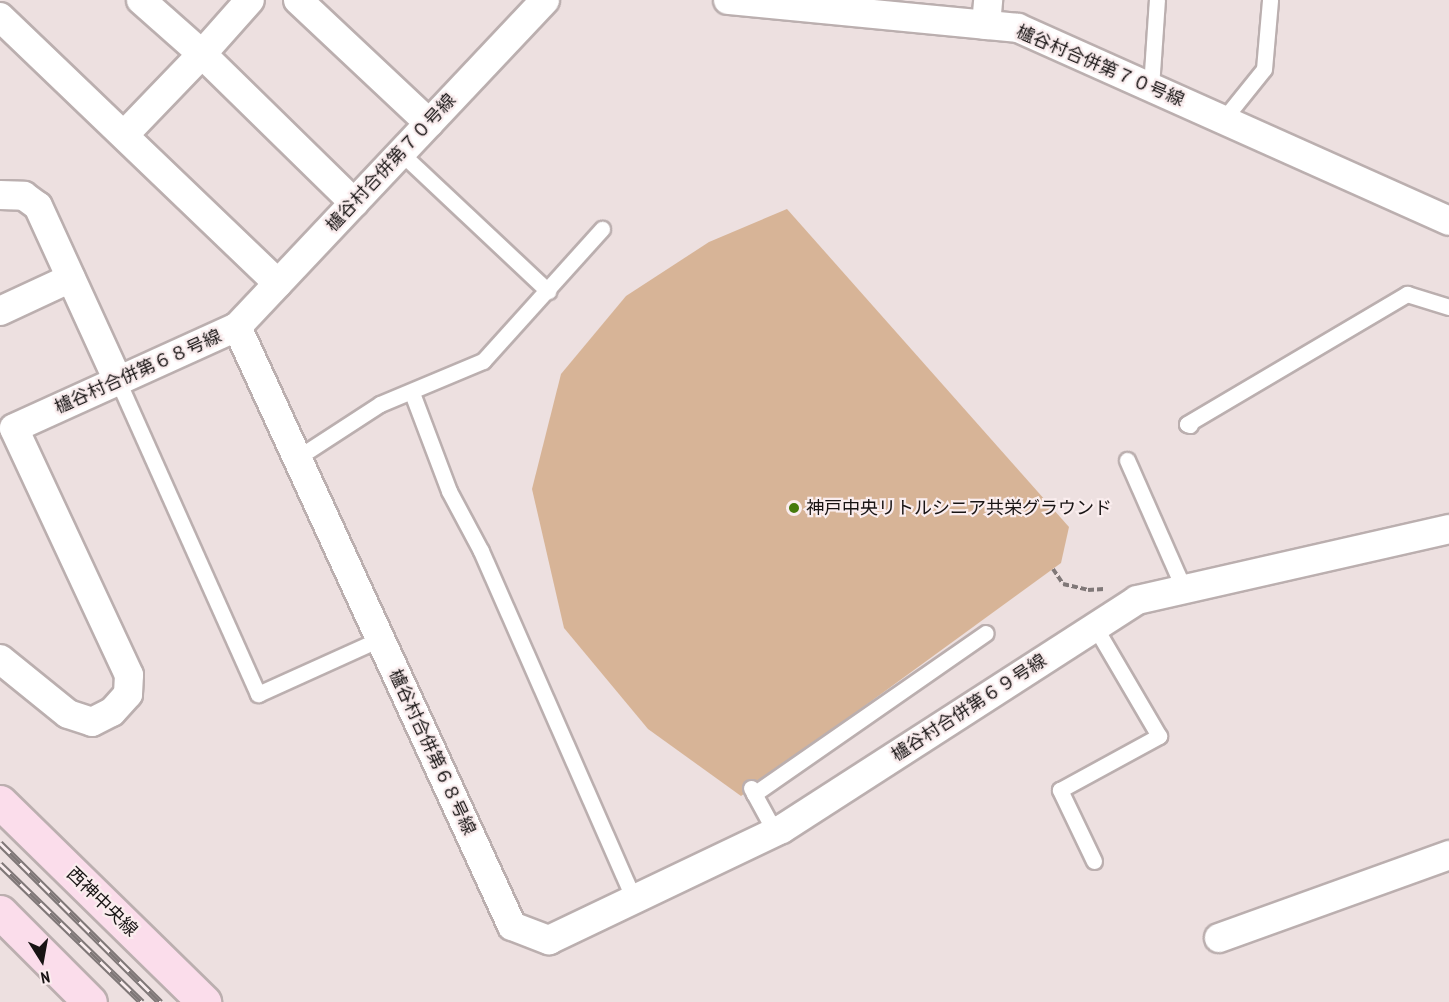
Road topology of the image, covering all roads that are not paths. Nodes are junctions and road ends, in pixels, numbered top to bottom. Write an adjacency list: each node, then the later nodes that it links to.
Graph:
1 (141, 0): 11 (street)
2 (250, 0): 11 (street)
3 (298, 0): 14 (street)
4 (545, 0): 14 (street, 櫨谷村合併第７０号線)
5 (728, 0): 8 (street, 櫨谷村合併第７０号線)
6 (1157, 0): 12 (lane)
7 (1272, 2): 13 (lane)
8 (823, 5): 9 (street, 櫨谷村合併第７０号線)
9 (987, 13): 12 (street, 櫨谷村合併第７０号線)
10 (0, 17): 15 (street)
11 (202, 54): 15 (street); 18 (street)
12 (1151, 87): 13 (street, 櫨谷村合併第７０号線)
13 (1223, 120): 19 (street, 櫨谷村合併第７０号線)
14 (429, 123): 16 (street, 櫨谷村合併第７０号線)
15 (125, 134): 22 (street)
16 (401, 153): 18 (street, 櫨谷村合併第７０号線); 23 (lane)
17 (0, 195): 21 (street)
18 (354, 203): 22 (street, 櫨谷村合併第７０号線)
19 (1449, 220)
20 (602, 229): 23 (lane)
21 (71, 278): 25 (street); 27 (street)
22 (278, 284): 26 (street, 櫨谷村合併第７０号線)
23 (548, 291): 28 (lane)
24 (1449, 307): 29 (lane)
25 (0, 310)
26 (237, 327): 27 (street, 櫨谷村合併第６８号線); 30 (street, 櫨谷村合併第６８号線)
27 (118, 381): 36 (lane); 37 (street, 櫨谷村合併第６８号線)
28 (412, 393): 30 (lane); 42 (lane)
29 (1190, 425)
30 (297, 458): 36 (street, 櫨谷村合併第６８号線)
31 (1127, 460): 33 (lane)
32 (1449, 529): 33 (street, 櫨谷村合併第６９号線)
33 (1184, 589): 34 (street, 櫨谷村合併第６９号線)
34 (1107, 619): 39 (street, 櫨谷村合併第６９号線); 41 (lane)
35 (986, 633): 39 (lane)
36 (380, 639): 44 (street, 櫨谷村合併第６８号線)
37 (0, 659)
38 (0, 802): 47 (street, 西神中央線)
39 (775, 832): 42 (street, 櫨谷村合併第６９号線)
40 (1449, 855): 45 (street)
41 (1094, 861)
42 (634, 899): 44 (street, 櫨谷村合併第６９号線)
43 (0, 912): 46 (street)
44 (512, 926)
45 (1219, 938)
46 (90, 1002)
47 (204, 1002)

